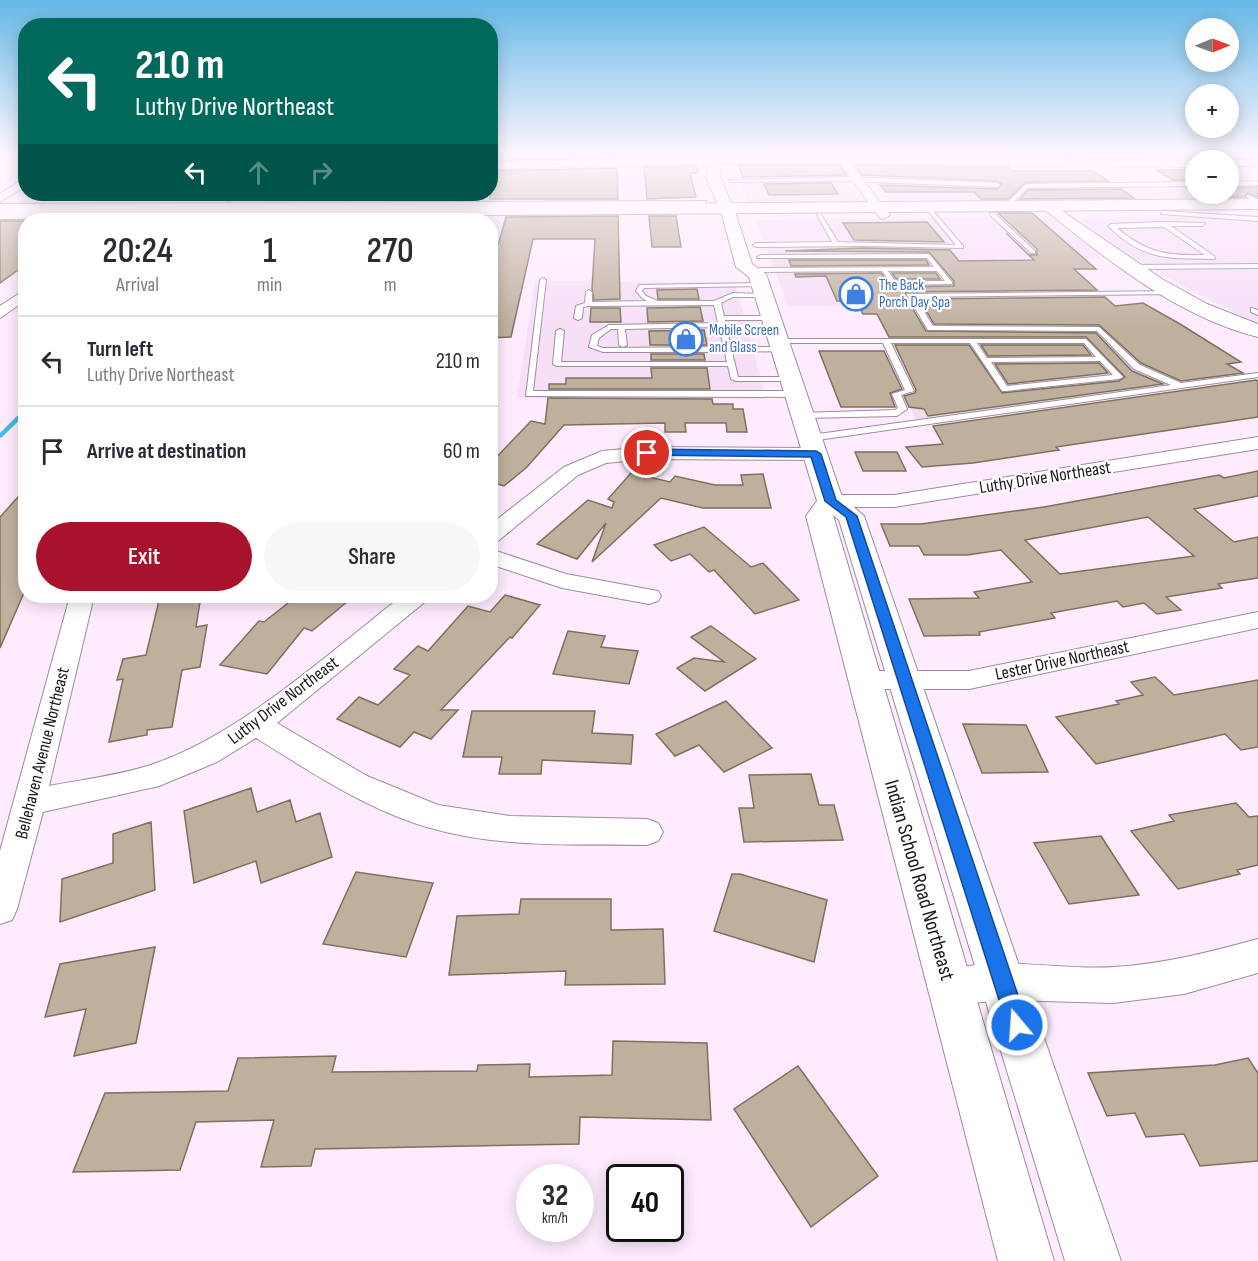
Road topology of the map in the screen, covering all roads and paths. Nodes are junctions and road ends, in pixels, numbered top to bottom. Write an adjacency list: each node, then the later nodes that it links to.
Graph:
1 (77, 212): 12 (street)
2 (267, 212): 14 (street)
3 (736, 212): 4 (main road); 18 (main road); 19 (main road); 37 (street); 37 (street)
4 (758, 212)
5 (868, 212): 19 (main road)
6 (931, 212): 29 (lane)
7 (947, 212): 17 (main road)
8 (1025, 212): 17 (main road)
9 (1057, 212): 34 (street)
10 (1079, 212): 20 (main road)
11 (1258, 212): 20 (main road)
12 (100, 213)
13 (207, 213): 14 (main road)
14 (250, 213)
15 (0, 214): 16 (main road)
16 (18, 214)
17 (992, 214): 30 (lane)
18 (498, 215)
19 (820, 215): 29 (lane)
20 (1164, 218): 21 (lane); 24 (lane); 28 (lane); 31 (lane)
21 (1258, 219)
22 (0, 222): 23 (main road)
23 (18, 222)
24 (1203, 224)
25 (1235, 224): 26 (lane)
26 (1258, 224)
27 (1131, 231): 28 (lane)
28 (1175, 231): 31 (lane)
29 (836, 244): 37 (lane)
30 (1033, 252)
31 (1212, 257): 32 (lane)
32 (1226, 266): 33 (lane); 34 (lane)
33 (1258, 266)
34 (1134, 267): 40 (street)
35 (884, 269): 36 (lane); 36 (lane); 37 (lane)
36 (939, 269): 37 (lane)
37 (760, 271): 42 (lane); 43 (lane); 52 (street)
38 (543, 280): 63 (lane)
39 (589, 292): 44 (lane)
40 (1177, 293): 47 (street); 62 (lane)
41 (18, 299): 45 (street)
42 (657, 303): 43 (lane); 44 (lane)
43 (717, 303): 48 (lane)
44 (588, 304): 46 (lane)
45 (0, 313)
46 (578, 318)
47 (1223, 318): 51 (street); 55 (street)
48 (722, 325): 49 (lane); 52 (lane); 52 (lane); 57 (lane)
49 (621, 326): 56 (lane); 57 (lane)
50 (560, 331): 60 (lane)
51 (1258, 331)
52 (777, 335): 53 (lane); 57 (lane); 63 (street)
53 (886, 341): 54 (lane); 63 (lane)
54 (972, 341): 58 (lane); 59 (lane)
55 (1258, 341)
56 (623, 345)
57 (728, 349): 60 (lane)
58 (1103, 359): 59 (lane); 59 (lane)
59 (985, 360)
60 (732, 364): 63 (lane)
61 (1258, 375): 62 (lane)
62 (1180, 386): 65 (lane)
63 (797, 396): 65 (street)
64 (1258, 443): 66 (street, Luthy Drive Northeast)
65 (813, 446): 66 (street); 67 (street)
66 (830, 501): 73 (street, Indian School Road Northeast); 74 (street)
67 (498, 530)
68 (498, 559): 69 (street)
69 (649, 596)
70 (80, 603): 76 (street, Bellehaven Avenue Northeast)
71 (408, 603): 75 (street, Luthy Drive Northeast)
72 (1258, 620): 74 (street, Lester Drive Northeast)
73 (864, 680): 74 (street, Lester Drive Northeast); 81 (street, Indian School Road Northeast)
74 (906, 681): 80 (street)
75 (256, 724): 76 (street, Luthy Drive Northeast); 77 (street)
76 (30, 802): 78 (street, Bellehaven Avenue Northeast)
77 (647, 832)
78 (0, 909)
79 (1258, 956): 80 (street)
80 (1004, 982): 81 (street); 83 (street)
81 (950, 987): 82 (street, Indian School Road Northeast)
82 (1026, 1261)
83 (1093, 1261)

